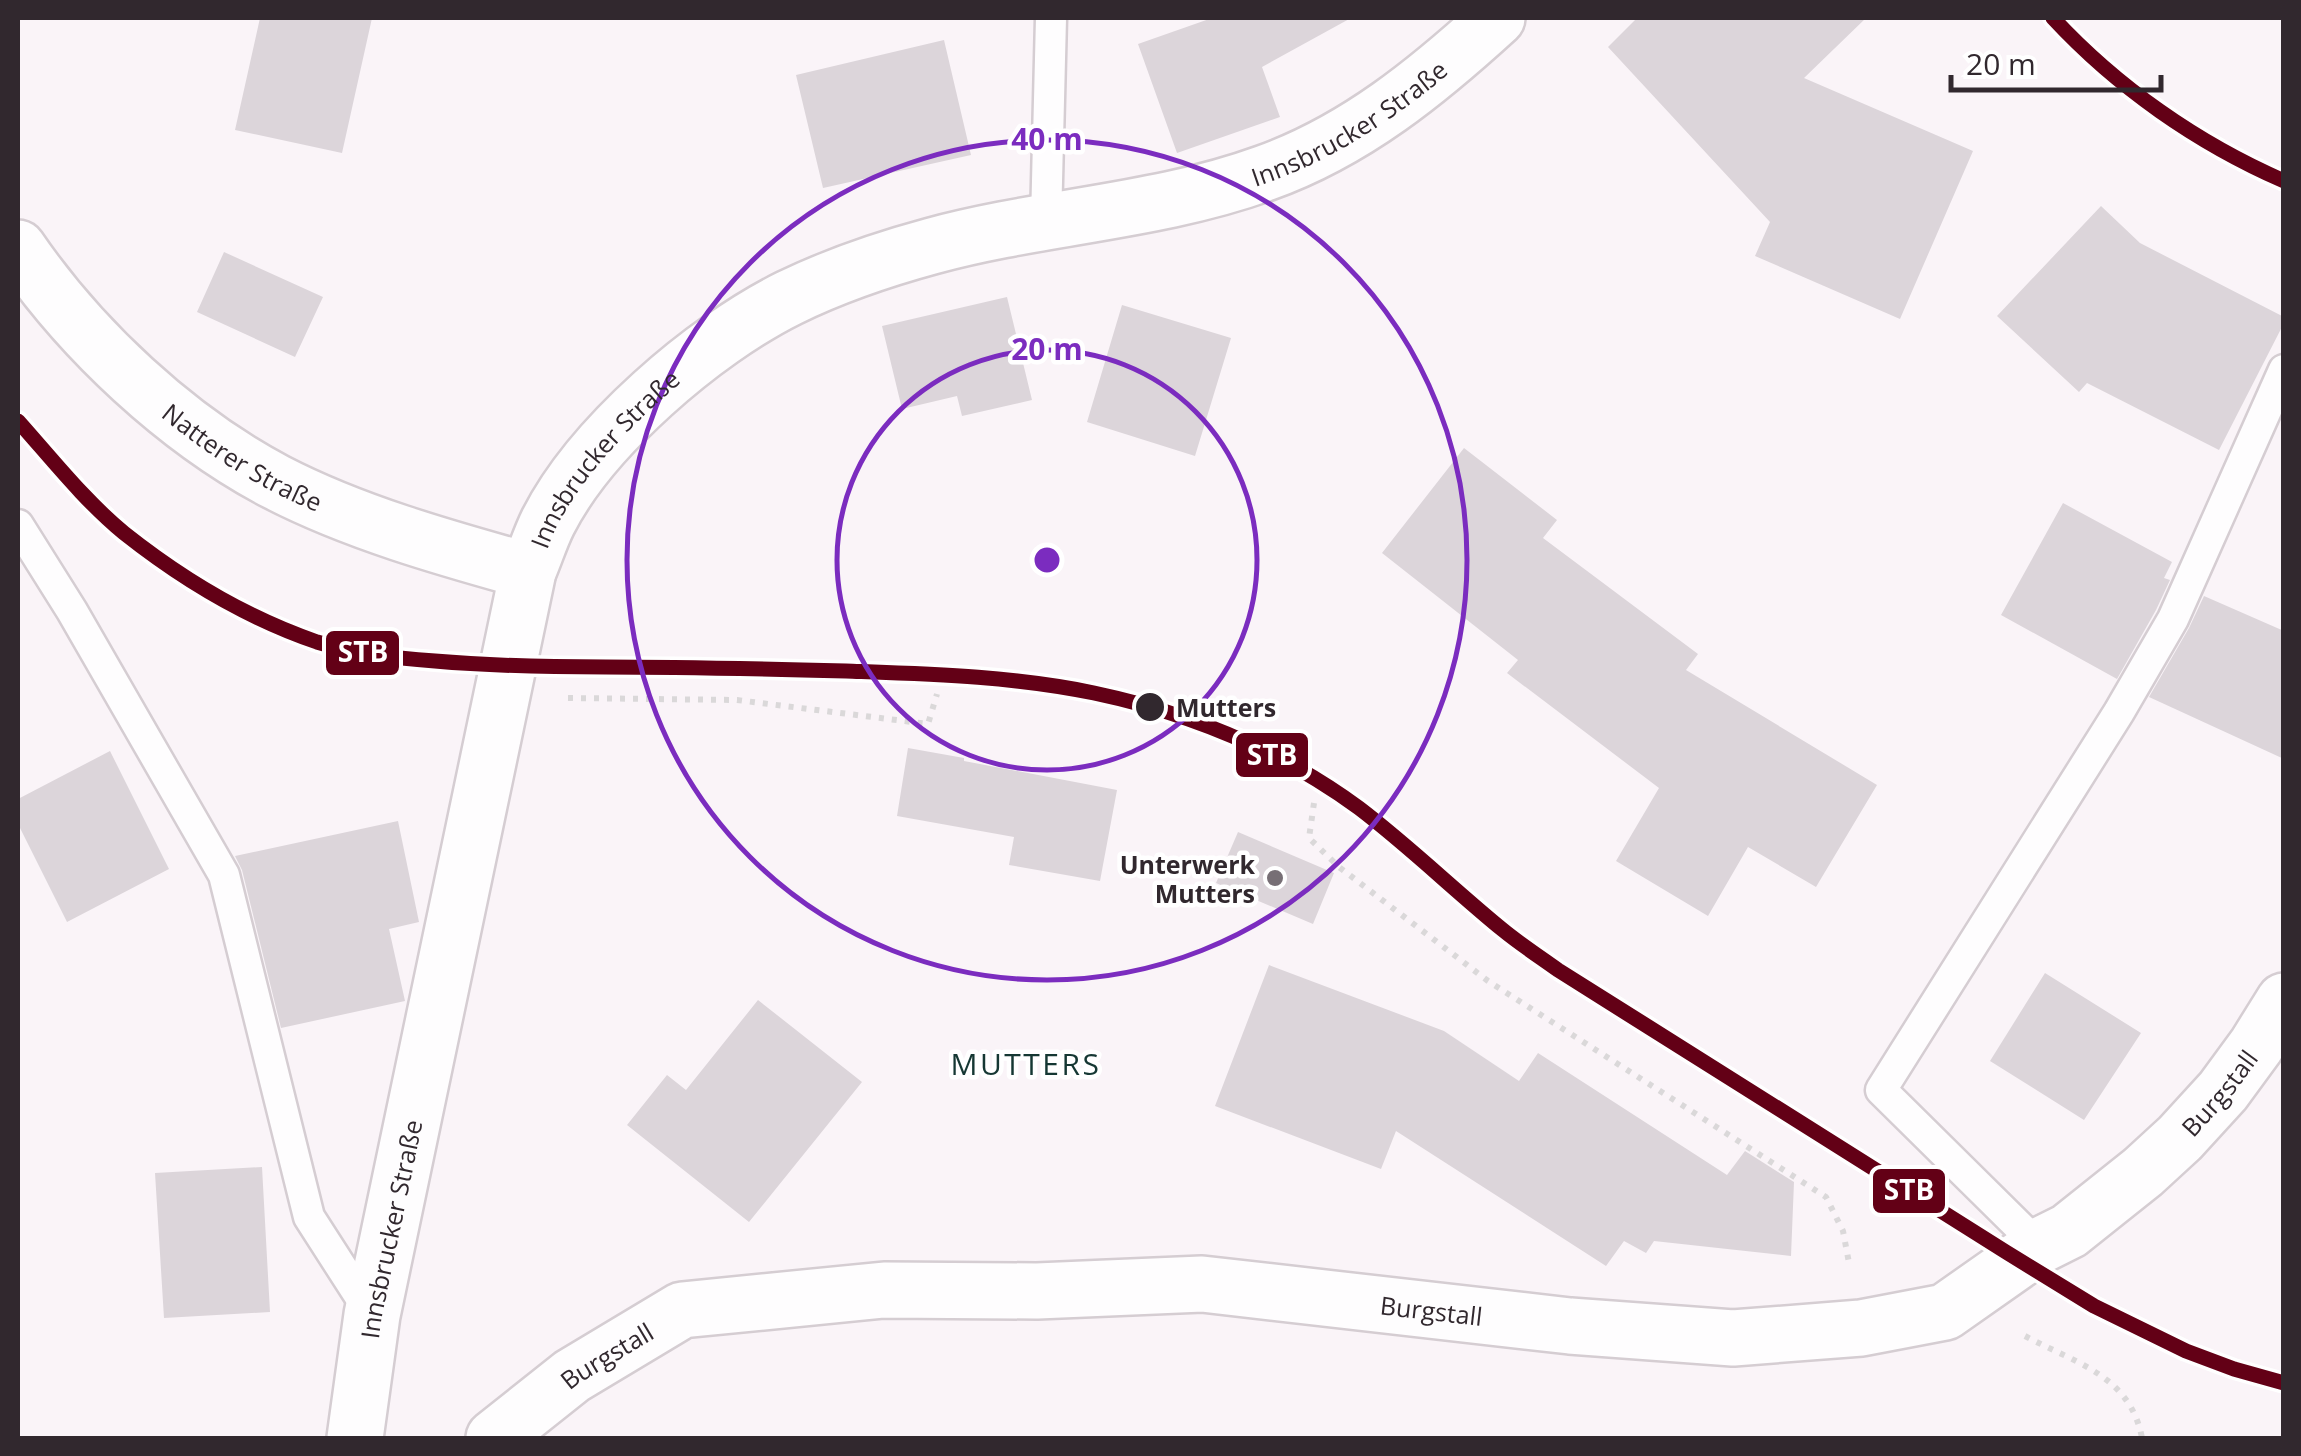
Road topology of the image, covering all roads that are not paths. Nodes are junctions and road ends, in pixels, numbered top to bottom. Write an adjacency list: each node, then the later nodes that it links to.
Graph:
1 (1051, 18): 3 (lane)
2 (1497, 18): 3 (street, Innsbrucker Straße)
3 (1046, 222): 7 (street, Innsbrucker Straße)
4 (18, 248): 7 (street, Natterer Straße)
5 (2284, 370): 9 (lane)
6 (18, 525): 10 (lane)
7 (528, 572): 10 (street, Innsbrucker Straße)
8 (2284, 1001): 9 (street, Burgstall)
9 (2039, 1246): 12 (street, Burgstall)
10 (372, 1315): 11 (street, Innsbrucker Straße)
11 (355, 1438)
12 (494, 1438)

